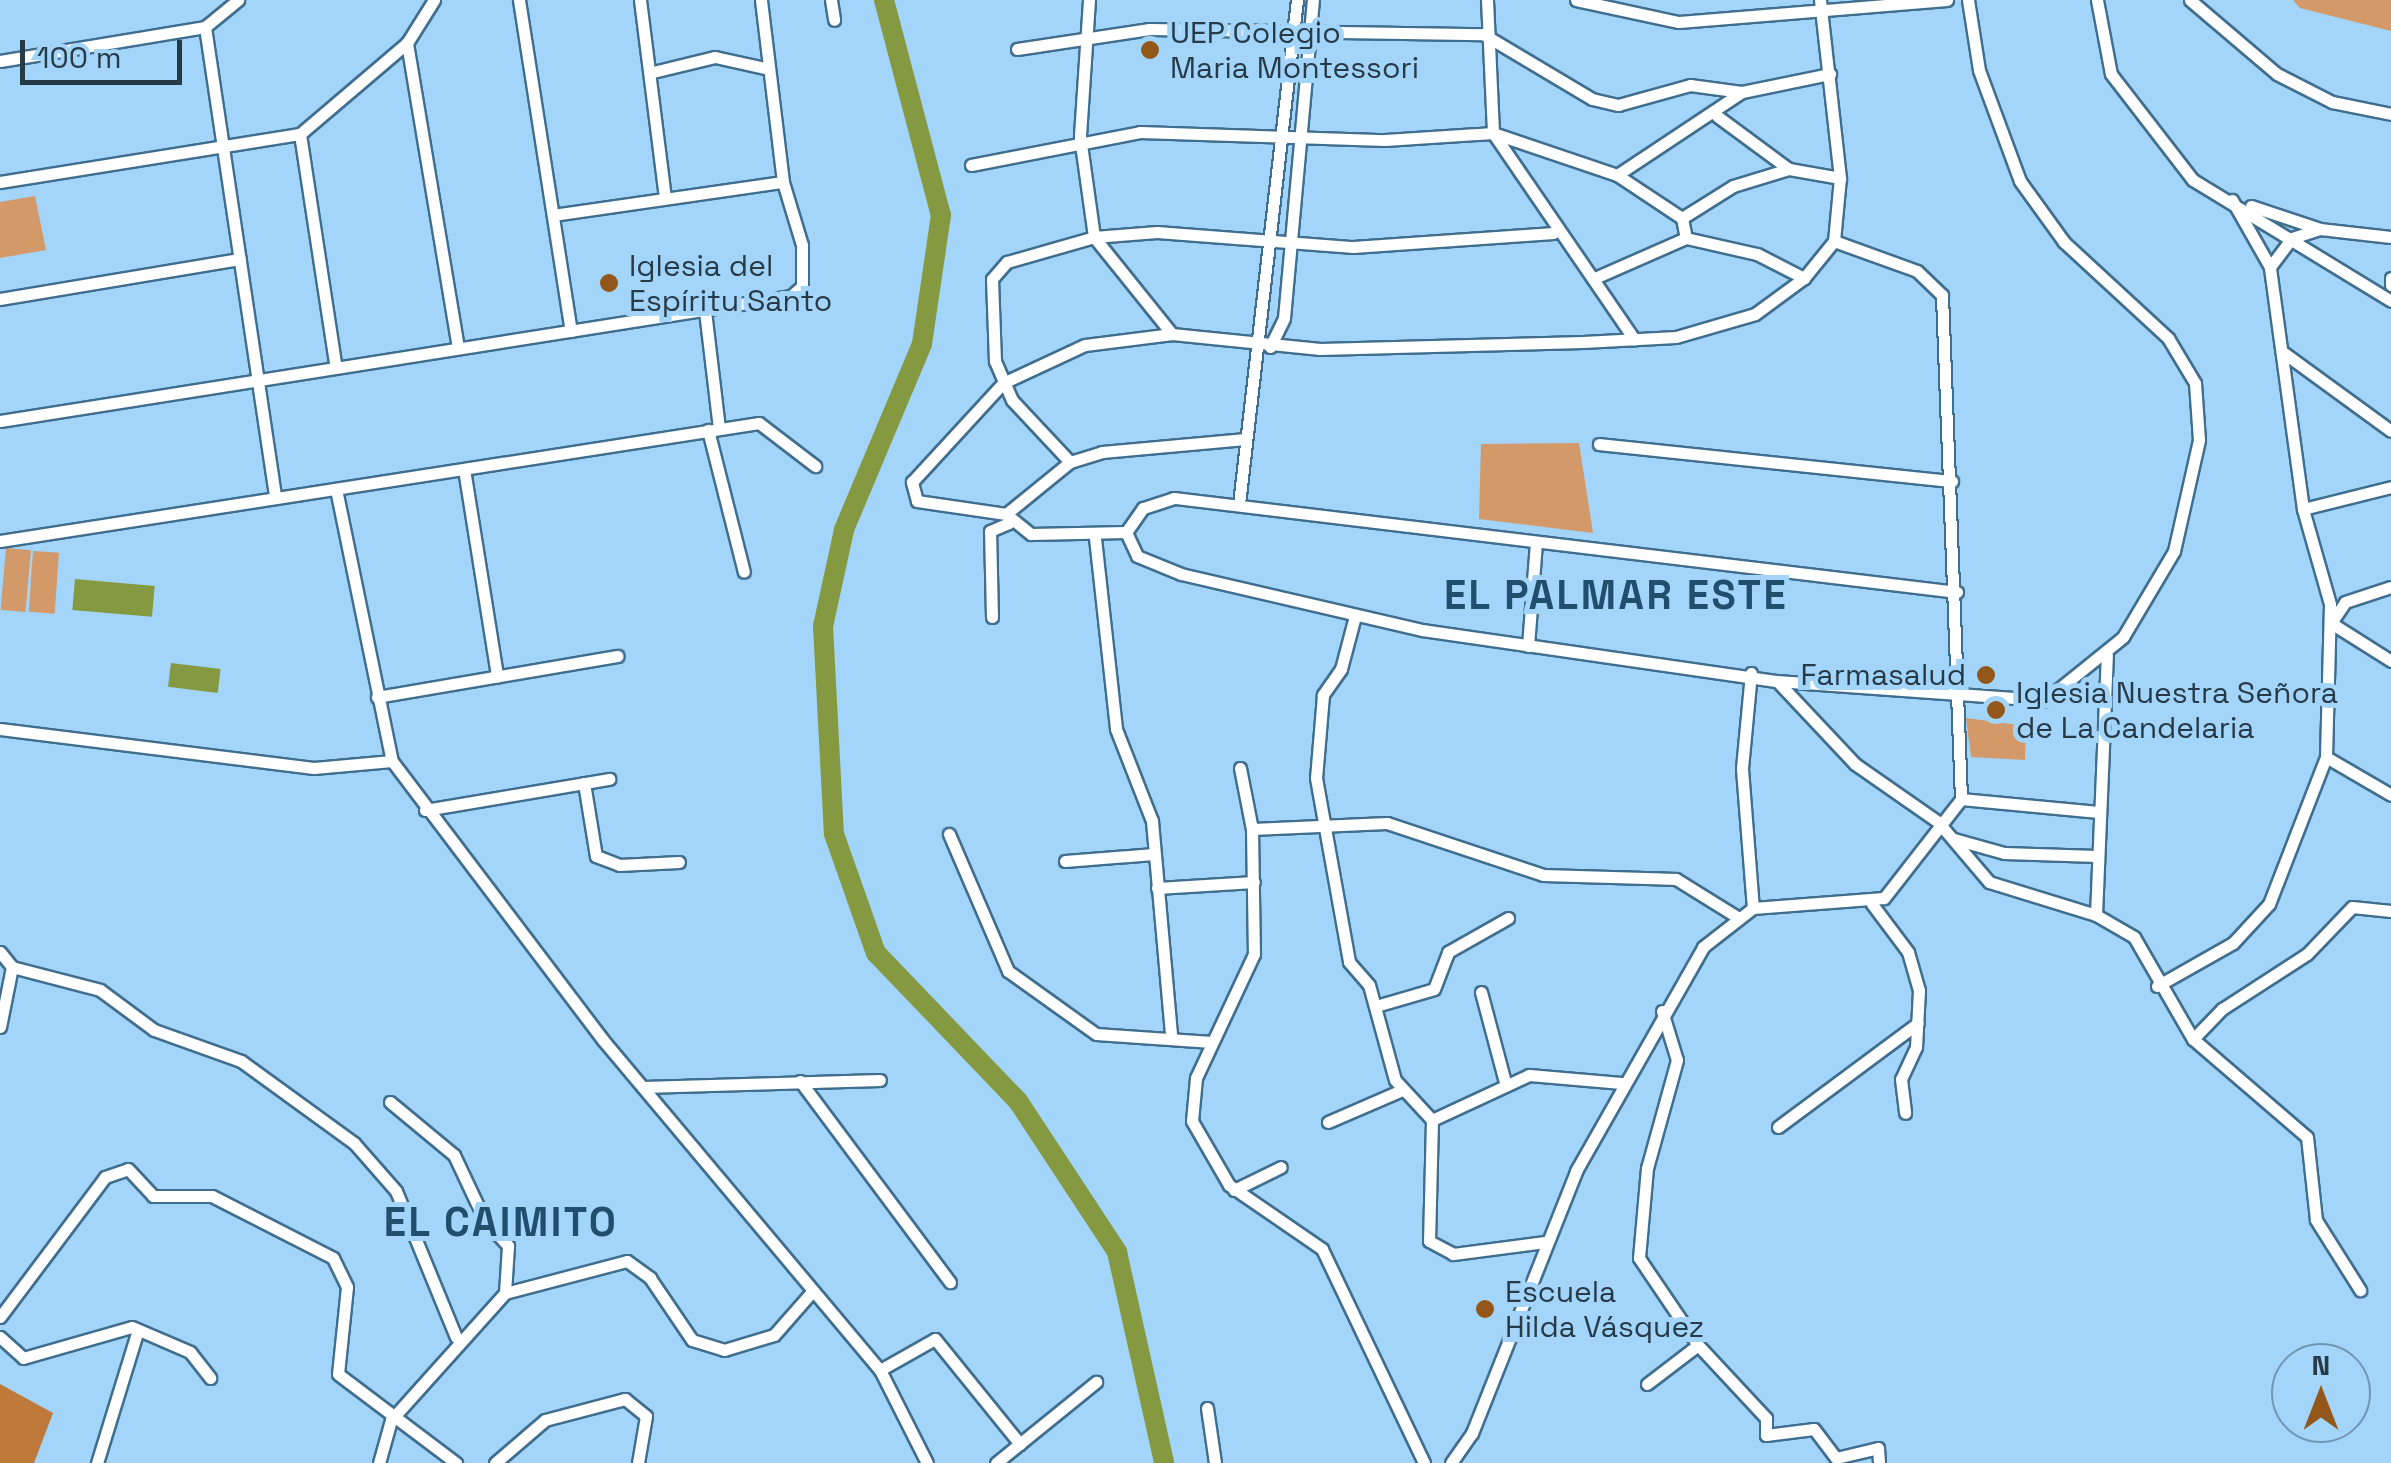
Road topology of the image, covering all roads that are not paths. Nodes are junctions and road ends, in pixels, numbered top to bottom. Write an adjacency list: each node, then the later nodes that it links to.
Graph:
1 (238, 0): 18 (street)
2 (434, 0): 23 (street)
3 (518, 0): 46 (street)
4 (640, 0): 27 (street)
5 (760, 0): 26 (street)
6 (831, 0): 17 (street)
7 (1089, 0): 22 (street)
8 (1297, 0): 19 (street)
9 (1314, 0): 20 (street)
10 (1487, 0): 21 (street)
11 (1576, 0): 16 (street)
12 (1948, 0): 16 (street)
13 (1968, 0): 99 (street)
14 (2097, 0): 45 (street)
15 (2190, 0): 30 (street)
16 (1820, 4): 28 (street)
17 (834, 20)
18 (205, 27): 25 (street); 37 (street)
19 (1294, 33): 20 (street); 22 (street); 35 (street)
20 (1310, 34): 21 (street); 36 (street)
21 (1483, 34): 29 (street); 32 (street)
22 (1086, 36): 24 (street); 34 (street)
23 (408, 43): 33 (street); 68 (street)
24 (1016, 50)
25 (0, 61)
26 (769, 68): 27 (street); 43 (street)
27 (652, 72): 44 (street)
28 (1830, 74): 29 (street); 41 (street)
29 (1742, 92): 31 (street)
30 (2391, 114)
31 (1716, 116): 39 (street); 40 (street)
32 (1492, 133): 36 (street); 40 (street); 49 (street)
33 (300, 134): 37 (street); 70 (street)
34 (1080, 137): 35 (street); 38 (street); 51 (street)
35 (1284, 137): 36 (street); 54 (street)
36 (1302, 139): 56 (street)
37 (224, 143): 42 (street); 57 (street)
38 (971, 164)
39 (1790, 169): 41 (street); 47 (street)
40 (1617, 175): 47 (street)
41 (1840, 178): 55 (street)
42 (0, 182)
43 (783, 182): 44 (street); 63 (street)
44 (665, 196): 46 (street)
45 (2232, 200): 48 (street); 53 (street); 58 (street)
46 (553, 215): 64 (street)
47 (1682, 218): 52 (street)
48 (2320, 228): 50 (street); 53 (street)
49 (1554, 232): 56 (street); 59 (street)
50 (2391, 236)
51 (1094, 237): 54 (street); 65 (street); 72 (street)
52 (1686, 238): 59 (street); 60 (street)
53 (2292, 238): 58 (street); 62 (street)
54 (1273, 241): 56 (street); 67 (street)
55 (1834, 241): 60 (street); 81 (street)
56 (1292, 243): 67 (street)
57 (240, 259): 61 (street); 71 (street)
58 (2270, 267): 69 (street)
59 (1597, 277): 66 (street)
60 (1804, 278): 66 (street)
61 (0, 299)
62 (2391, 302)
63 (705, 311): 64 (street); 74 (street)
64 (570, 330): 68 (street)
65 (1172, 334): 67 (street); 72 (street)
66 (1634, 339): 67 (street)
67 (1267, 344): 76 (street)
68 (458, 346): 70 (street)
69 (2284, 354): 75 (street); 86 (street)
70 (335, 364): 71 (street)
71 (258, 375): 73 (street); 84 (street)
72 (1003, 383): 78 (street); 87 (street)
73 (0, 421)
74 (714, 429): 79 (street); 80 (street); 92 (street)
75 (2391, 431)
76 (1245, 440): 78 (street); 85 (street)
77 (1599, 444): 81 (street)
78 (1070, 462): 87 (street)
79 (815, 466)
80 (464, 469): 83 (street); 103 (street)
81 (1952, 481): 94 (street)
82 (2391, 487): 86 (street)
83 (336, 490): 84 (street); 106 (street)
84 (276, 498): 90 (street)
85 (1238, 504): 88 (street); 91 (street)
86 (2303, 508): 97 (street)
87 (1008, 518): 89 (street); 96 (street)
88 (1126, 532): 89 (street); 95 (street)
89 (1095, 538): 122 (street)
90 (0, 541)
91 (1536, 543): 94 (street); 98 (street)
92 (744, 572)
93 (2391, 587): 97 (street)
94 (1957, 592): 105 (street)
95 (1355, 616): 98 (street); 117 (street)
96 (992, 618)
97 (2330, 623): 101 (street); 108 (street)
98 (1528, 646): 102 (street)
99 (2107, 655): 105 (street); 116 (street)
100 (618, 656): 103 (street)
101 (2391, 661)
102 (1751, 673): 104 (street); 129 (street)
103 (497, 676): 106 (street)
104 (1777, 681): 105 (street); 118 (street)
105 (1962, 692): 114 (street)
106 (377, 697): 109 (street)
107 (0, 729): 109 (street)
108 (2326, 757): 113 (street); 136 (street)
109 (392, 762): 115 (street)
110 (1240, 768): 119 (street)
111 (609, 779): 112 (street)
112 (584, 784): 115 (street); 125 (street)
113 (2391, 795)
114 (1961, 799): 116 (street); 118 (street)
115 (424, 810): 149 (street)
116 (2098, 812): 123 (street)
117 (1327, 820): 119 (street); 131 (street); 138 (street)
118 (1938, 822): 121 (street); 128 (street)
119 (1252, 828): 126 (street)
120 (949, 834): 142 (street)
121 (1954, 839): 123 (street); 132 (street)
122 (1154, 854): 124 (street); 127 (street)
123 (2097, 856): 132 (street)
124 (1065, 861)
125 (679, 862)
126 (1254, 882): 127 (street); 144 (street)
127 (1157, 888): 142 (street)
128 (1872, 904): 129 (street); 140 (street)
129 (1753, 908): 131 (street)
130 (2391, 912): 143 (street)
131 (1737, 916): 139 (street)
132 (2096, 916): 136 (street)
133 (1508, 918): 138 (street)
134 (0, 952): 135 (street)
135 (12, 967): 141 (street); 165 (street)
136 (2157, 986): 143 (street)
137 (1481, 992): 147 (street)
138 (1376, 1006): 150 (street)
139 (1662, 1011): 148 (street); 167 (street)
140 (1918, 1023): 152 (street); 155 (street)
141 (0, 1027)
142 (1171, 1035): 144 (street)
143 (2193, 1039): 160 (street)
144 (1212, 1042): 157 (street)
145 (880, 1080): 146 (street)
146 (800, 1081): 149 (street); 159 (street)
147 (1505, 1082): 148 (street); 153 (street)
148 (1622, 1083): 158 (street)
149 (644, 1087): 162 (street)
150 (1402, 1090): 153 (street); 154 (street)
151 (390, 1102): 161 (street)
152 (1904, 1113)
153 (1432, 1120): 158 (street)
154 (1328, 1122)
155 (1778, 1127)
156 (1281, 1167): 157 (street)
157 (1234, 1190): 184 (street)
158 (1545, 1242): 185 (street)
159 (950, 1282)
160 (2360, 1290)
161 (504, 1292): 162 (street); 165 (street)
162 (810, 1294): 168 (street)
163 (0, 1317): 173 (street)
164 (138, 1330): 166 (street); 169 (street); 176 (street)
165 (456, 1337): 173 (street)
166 (0, 1338)
167 (1698, 1345): 171 (street); 186 (street)
168 (880, 1370): 174 (street); 181 (street)
169 (210, 1378)
170 (1096, 1382): 174 (street)
171 (1646, 1384)
172 (1207, 1408): 183 (street)
173 (391, 1420): 177 (street); 178 (street)
174 (1020, 1444): 182 (street)
175 (638, 1459): 179 (street); 180 (street)
176 (98, 1463)
177 (379, 1463)
178 (456, 1463)
179 (495, 1463)
180 (652, 1463)
181 (927, 1463)
182 (996, 1463)
183 (1215, 1463)
184 (1424, 1463)
185 (1451, 1463)
186 (1879, 1463)

